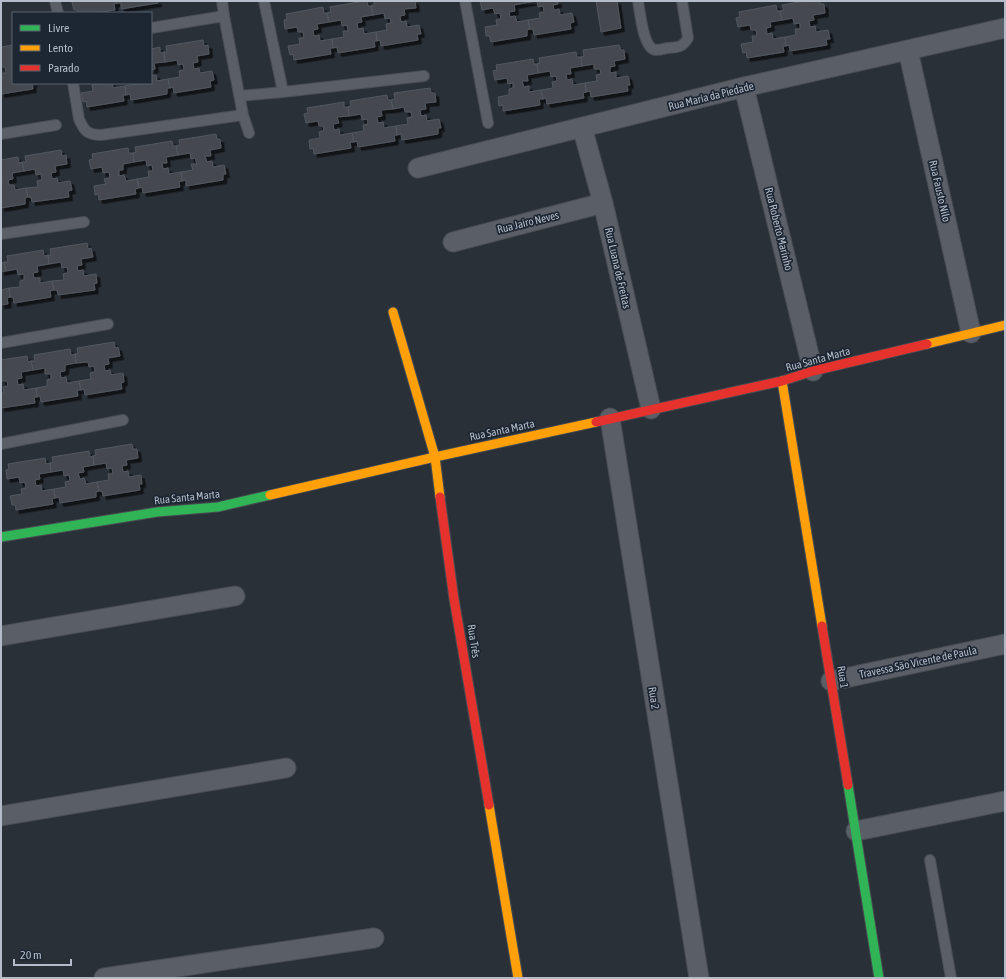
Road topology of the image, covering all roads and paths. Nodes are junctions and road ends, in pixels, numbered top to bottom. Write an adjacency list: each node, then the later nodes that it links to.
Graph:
1 (55, 1): 7 (lane)
2 (222, 1): 8 (lane)
3 (264, 1): 15 (lane)
4 (465, 1): 18 (lane)
5 (638, 1): 6 (lane)
6 (682, 1)
7 (58, 12)
8 (224, 16): 9 (lane); 16 (lane)
9 (152, 28)
10 (1005, 28): 11 (street, Rua Maria da Piedade)
11 (908, 50): 14 (street, Rua Maria da Piedade); 31 (street, Rua Fausto Nilo)
12 (424, 76): 15 (lane)
13 (73, 84): 17 (lane)
14 (744, 87): 20 (street, Rua Maria da Piedade); 33 (street, Rua Roberto Marinho)
15 (283, 92): 16 (lane)
16 (240, 96): 17 (lane)
17 (244, 115): 21 (lane)
18 (488, 123)
19 (56, 125): 22 (lane)
20 (582, 127): 23 (street, Rua Maria da Piedade); 24 (street, Rua Luana de Freitas)
21 (249, 133)
22 (1, 134)
23 (418, 168)
24 (603, 203): 27 (street, Rua Jairo Neves); 35 (street, Rua Luana de Freitas)
25 (84, 222): 26 (lane)
26 (1, 234)
27 (453, 242)
28 (392, 312): 39 (street, Rua Três)
29 (108, 324): 32 (lane)
30 (1005, 325): 31 (street, Rua Santa Marta)
31 (971, 333): 33 (street, Rua Santa Marta)
32 (1, 342)
33 (814, 372): 34 (street, Rua Santa Marta)
34 (782, 381): 35 (street, Rua Santa Marta); 44 (street, Rua 1)
35 (651, 409): 36 (street, Rua Santa Marta)
36 (610, 418): 39 (street, Rua Santa Marta); 53 (street, Rua 2)
37 (124, 420): 38 (lane)
38 (1, 444)
39 (435, 456): 40 (street, Rua Santa Marta); 52 (street, Rua Três)
40 (1, 537)
41 (236, 596): 42 (street)
42 (1, 636)
43 (1005, 644): 44 (street, Travessa São Vicente de Paula)
44 (831, 681): 48 (street, Rua 1)
45 (286, 768): 47 (street)
46 (1005, 801): 48 (street)
47 (1, 816)
48 (856, 831): 54 (street, Rua 1)
49 (930, 860): 55 (lane)
50 (374, 938): 51 (street)
51 (104, 978)
52 (518, 978)
53 (699, 978)
54 (879, 978)
55 (951, 978)

